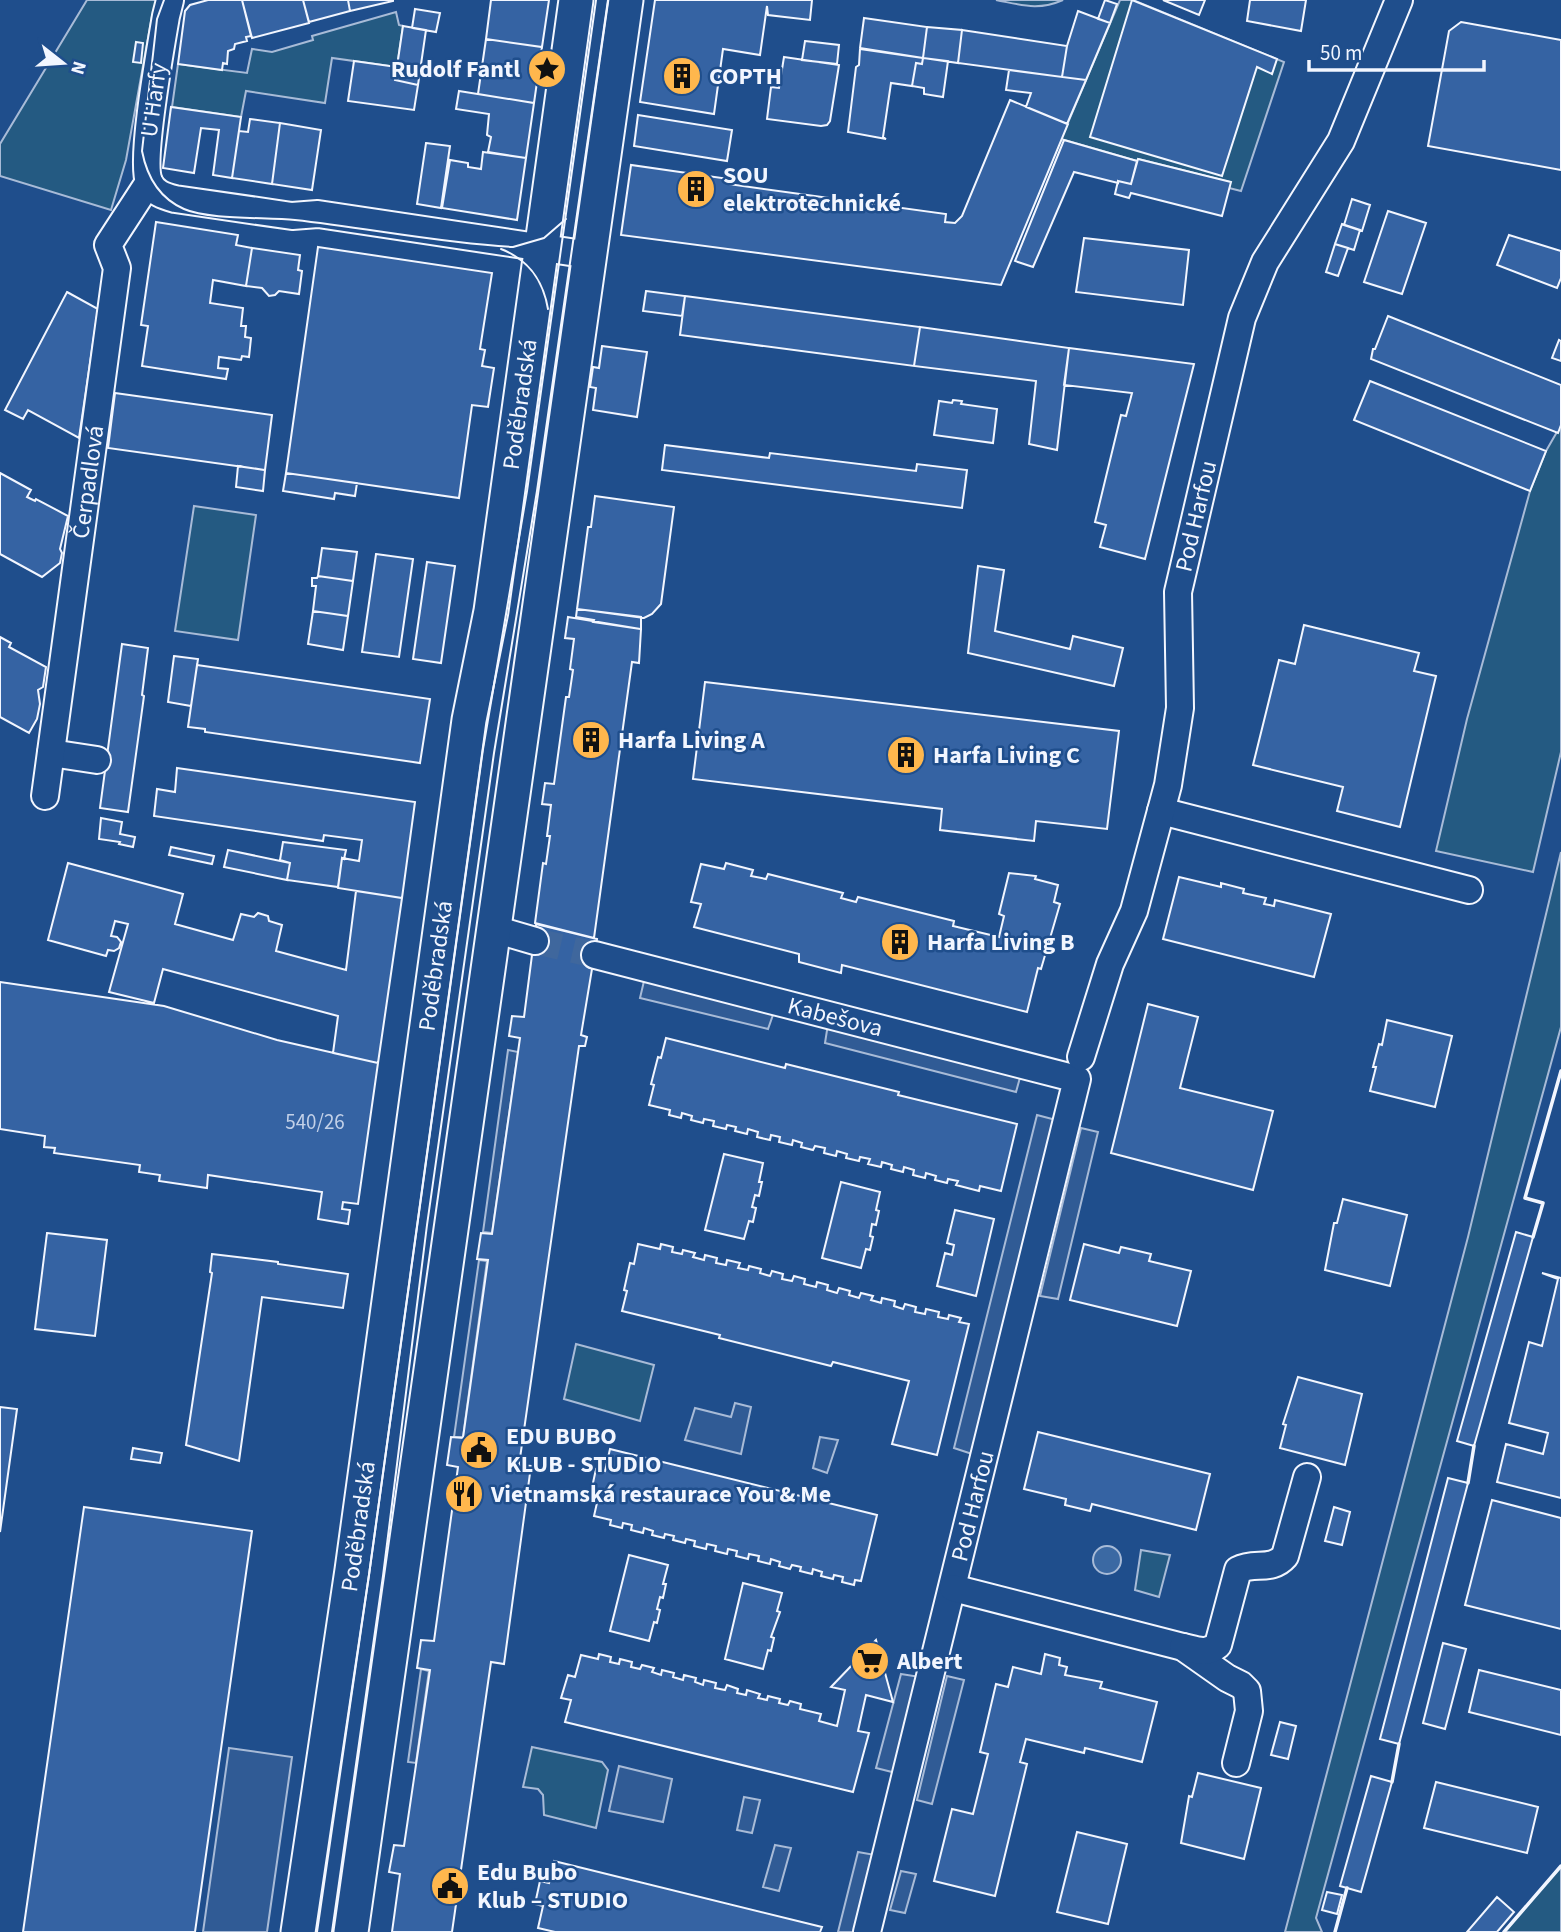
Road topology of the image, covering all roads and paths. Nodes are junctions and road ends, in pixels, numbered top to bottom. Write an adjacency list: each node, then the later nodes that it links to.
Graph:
1 (170, 0): 5 (street, U Harfy)
2 (576, 0): 6 (main road, Poděbradská)
3 (626, 0): 7 (main road, Poděbradská)
4 (1399, 0): 11 (street, Pod Harfou)
5 (155, 188): 6 (street); 8 (street, Čerpadlová)
6 (542, 247): 7 (street); 21 (main road, Poděbradská)
7 (590, 255): 13 (main road, Poděbradská)
8 (51, 753): 9 (street); 10 (street, Čerpadlová)
9 (96, 760)
10 (45, 796)
11 (1161, 811): 12 (street); 16 (street, Pod Harfou)
12 (1469, 890)
13 (494, 929): 14 (street); 22 (main road, Poděbradská)
14 (535, 941)
15 (595, 955): 16 (street, Kabešova)
16 (1079, 1068): 18 (street, Pod Harfou)
17 (1307, 1477): 19 (street)
18 (953, 1588): 19 (street); 23 (street, Pod Harfou)
19 (1183, 1647): 20 (street)
20 (1236, 1763)
21 (298, 1932)
22 (351, 1932)
23 (867, 1932)

